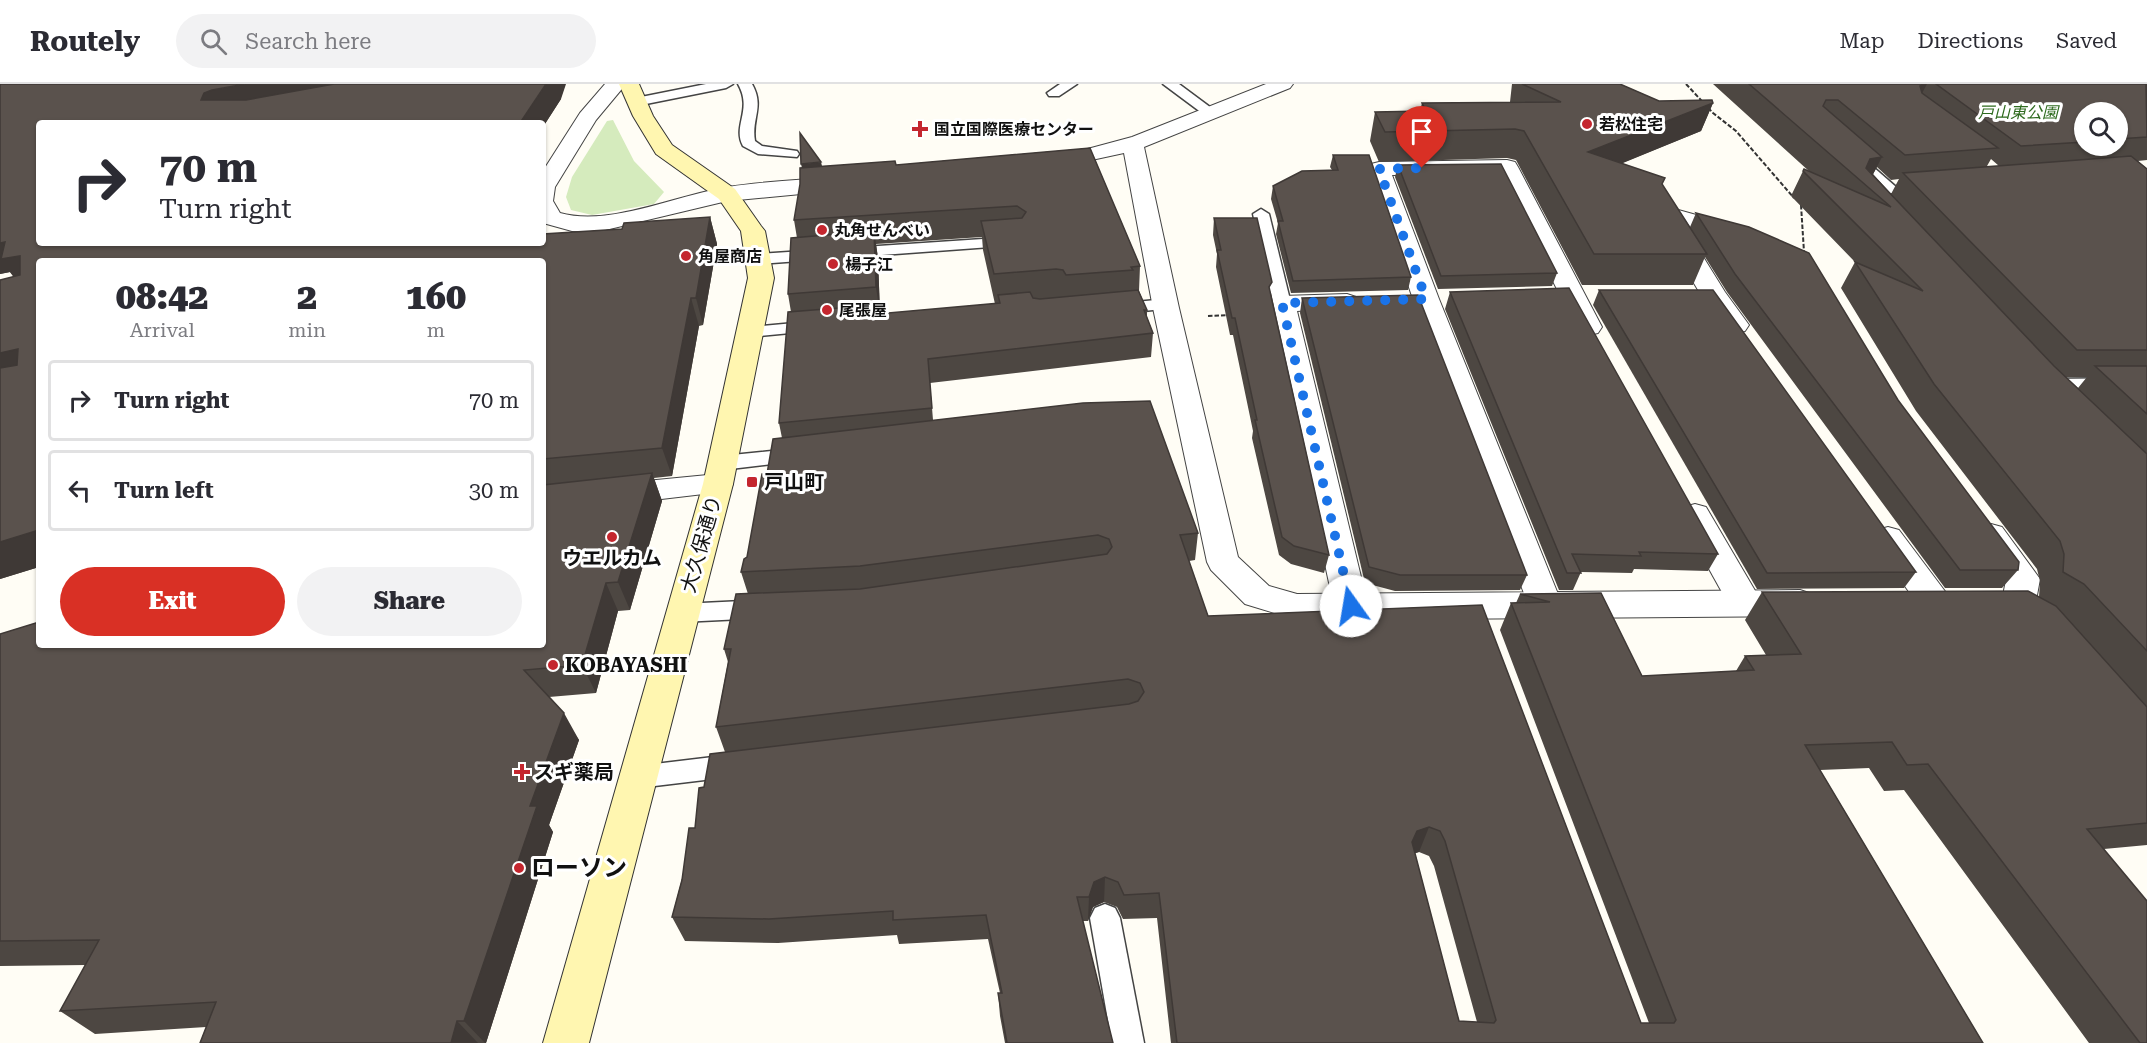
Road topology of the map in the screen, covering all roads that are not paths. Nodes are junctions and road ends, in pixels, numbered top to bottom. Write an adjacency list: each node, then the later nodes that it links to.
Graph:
1 (676, 84): 7 (lane)
2 (726, 84): 7 (lane)
3 (745, 84): 12 (lane)
4 (1071, 84): 8 (lane)
5 (1170, 84): 9 (lane)
6 (1283, 84): 9 (street)
7 (628, 91): 15 (street); 17 (main road, 大久保通り)
8 (1054, 93)
9 (1211, 113): 11 (street)
10 (1838, 144): 16 (lane)
11 (1133, 145): 13 (street); 25 (street)
12 (792, 154)
13 (1034, 164)
14 (862, 181): 17 (street)
15 (546, 182)
16 (1902, 189): 20 (street)
17 (727, 194): 18 (street); 23 (main road, 大久保通り)
18 (546, 209)
19 (1262, 214): 26 (lane)
20 (1890, 217)
21 (1017, 242): 23 (lane)
22 (1804, 252): 30 (street)
23 (758, 259): 29 (main road, 大久保通り)
24 (1366, 301): 26 (street)
25 (1166, 304): 27 (lane); 47 (street)
26 (1284, 308): 47 (street)
27 (1096, 310)
28 (831, 325): 29 (lane)
29 (750, 332): 36 (main road, 大久保通り)
30 (1749, 343)
31 (1600, 347): 45 (street)
32 (2038, 377): 33 (lane); 34 (street)
33 (2147, 384)
34 (2070, 409)
35 (813, 453): 36 (lane)
36 (720, 473): 38 (street); 49 (main road, 大久保通り)
37 (1681, 490): 41 (street)
38 (546, 502)
39 (1972, 509): 46 (street)
40 (1873, 517): 44 (street)
41 (1745, 603): 42 (street); 45 (street)
42 (1828, 603)
43 (1899, 603): 44 (street)
44 (1935, 603): 46 (street)
45 (1545, 604): 47 (street)
46 (1994, 604): 50 (street)
47 (1351, 606)
48 (787, 608): 49 (lane)
49 (681, 613): 52 (main road, 大久保通り)
50 (2045, 622)
51 (759, 763): 52 (lane)
52 (638, 777): 54 (main road, 大久保通り)
53 (1105, 918): 55 (lane)
54 (566, 1043)
55 (1128, 1043)

